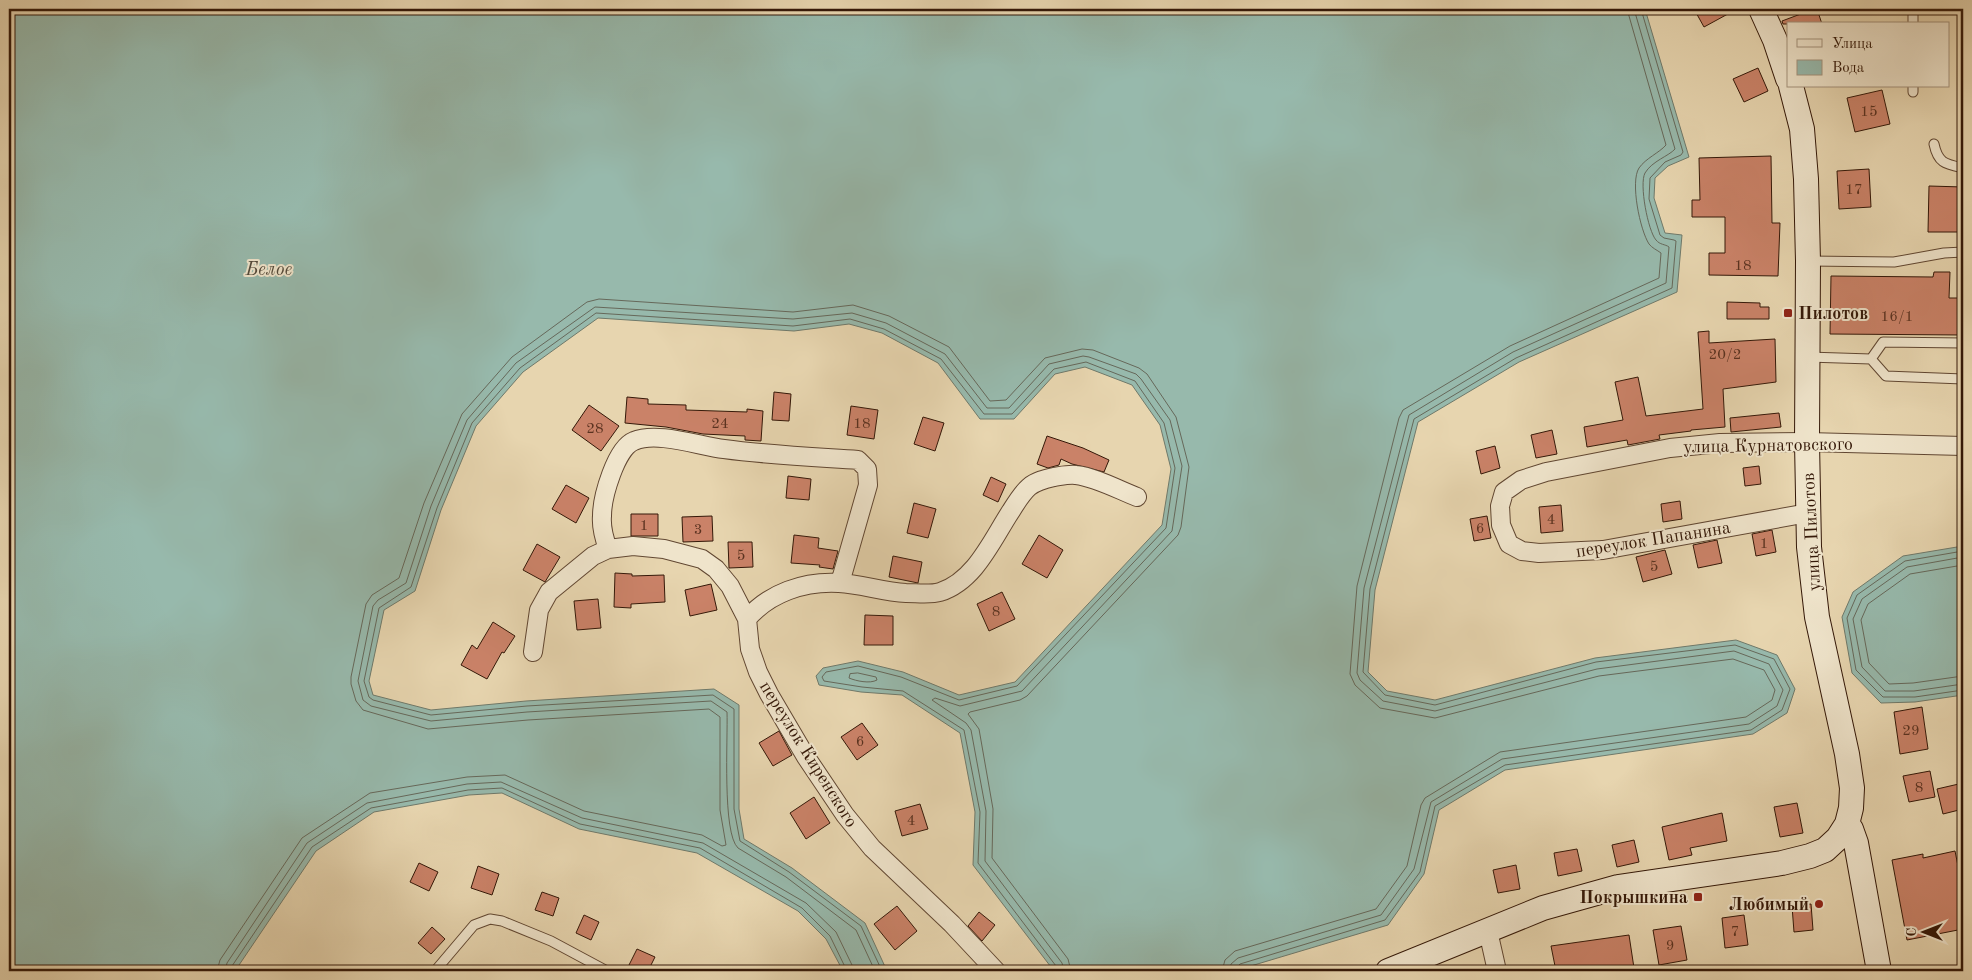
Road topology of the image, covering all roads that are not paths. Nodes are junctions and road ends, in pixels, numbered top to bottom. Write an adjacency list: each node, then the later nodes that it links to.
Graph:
1 (1761, 9): 4 (street)
2 (1912, 9): 3 (lane)
3 (1913, 22)
4 (1787, 76)
5 (1792, 88): 9 (street, улица Пилотов)
6 (1934, 144): 7 (lane)
7 (1963, 168)
8 (1963, 252): 9 (lane)
9 (1808, 261): 11 (street, улица Пилотов)
10 (1963, 343): 12 (lane)
11 (1807, 357): 12 (lane); 14 (street, улица Пилотов)
12 (1871, 359): 13 (lane)
13 (1963, 379)
14 (1807, 442): 15 (street, улица Курнатовского); 17 (street, улица Курнатовского); 18 (street, улица Пилотов)
15 (1963, 446)
16 (1137, 497): 20 (street)
17 (1500, 506): 18 (street, переулок Папанина)
18 (1808, 513): 23 (street, улица Пилотов)
19 (608, 549): 20 (street); 21 (street, переулок Киренского); 22 (street)
20 (840, 583): 21 (street)
21 (747, 619): 27 (street, переулок Киренского)
22 (533, 652)
23 (1847, 824): 24 (street); 30 (street)
24 (1488, 931): 28 (street); 29 (street)
25 (435, 971): 26 (lane)
26 (607, 971)
27 (996, 971)
28 (1388, 971)
29 (1497, 971)
30 (1879, 971)

